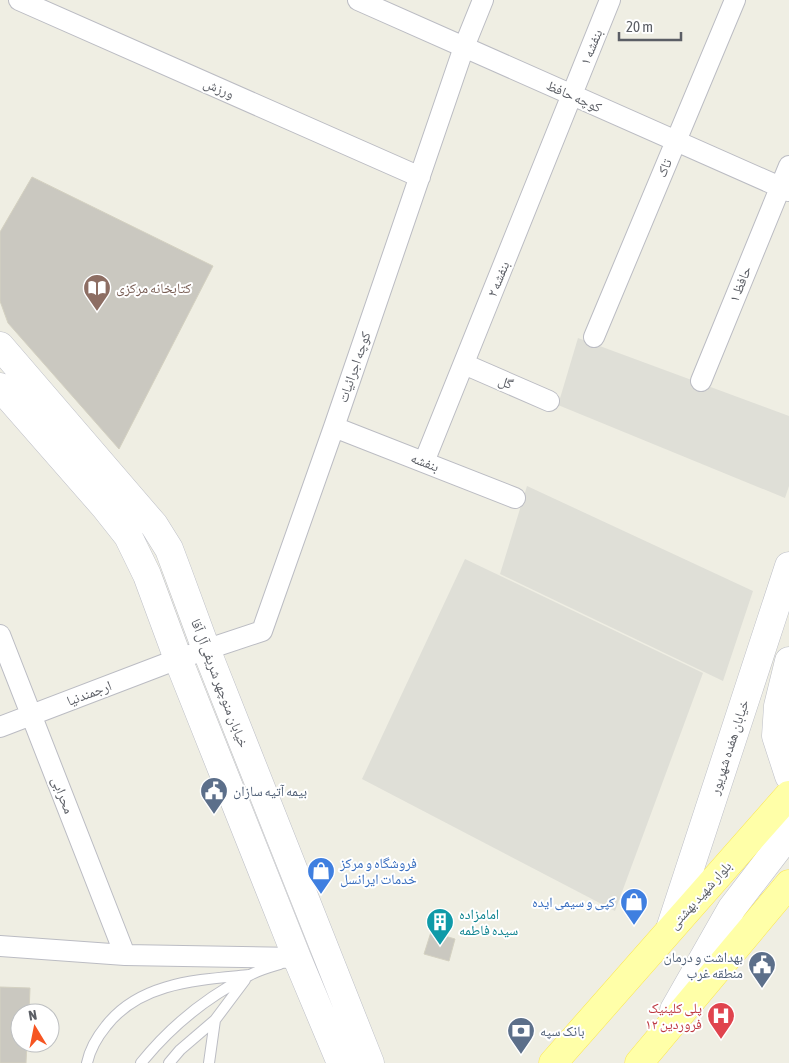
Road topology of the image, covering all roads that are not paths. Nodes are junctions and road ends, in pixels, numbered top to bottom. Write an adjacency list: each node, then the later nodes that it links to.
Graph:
1 (19, 0): 10 (street, ورزش)
2 (358, 0): 6 (street, کوچه حافظ)
3 (483, 0): 6 (street, کوچه اجرائیات)
4 (610, 0): 7 (street, بنفشه ۱)
5 (734, 0): 8 (street, تاک)
6 (464, 47): 7 (street, کوچه حافظ); 10 (street, کوچه اجرائیات)
7 (572, 95): 8 (street, کوچه حافظ); 14 (street, بنفشه ۲)
8 (676, 141): 11 (street, کوچه حافظ); 12 (street, تاک)
9 (789, 166): 11 (street, حافظ ۱)
10 (420, 177): 18 (street, کوچه اجرائیات)
11 (785, 189): 15 (street, حافظ ۱)
12 (594, 337)
13 (2, 347): 23 (main road, خیابان منوچهر شریفی آل آقا)
14 (464, 364): 17 (street, گل); 19 (street, بنفشه ۲)
15 (701, 381)
16 (1, 391): 24 (main road)
17 (549, 401)
18 (334, 426): 19 (street, بنفشه); 23 (street, کوچه اجرائیات)
19 (424, 462): 20 (street, بنفشه)
20 (515, 498)
21 (789, 566): 32 (main road, خیابان هفده شهریور)
22 (0, 635): 26 (street, محرابی)
23 (206, 649): 24 (street, ارجمندنیا); 44 (main road, خیابان منوچهر شریفی آل آقا)
24 (178, 659): 26 (street, ارجمندنیا); 35 (main road)
25 (789, 661): 28 (main road)
26 (31, 715): 27 (street, ارجمندنیا); 34 (street, محرابی)
27 (0, 727)
28 (789, 776)
29 (789, 795): 32 (main road, بلوار شهید بهشتی)
30 (789, 827): 38 (main road)
31 (789, 884): 38 (main road)
32 (670, 929): 45 (main road, بلوار شهید بهشتی)
33 (0, 946): 34 (street)
34 (125, 955): 35 (street)
35 (297, 958): 36 (lane); 43 (main road)
36 (249, 975): 37 (lane); 39 (lane); 40 (lane)
37 (215, 1020): 41 (lane); 42 (lane)
38 (647, 1055)
39 (87, 1063)
40 (141, 1063)
41 (169, 1063)
42 (209, 1063)
43 (341, 1063)
44 (370, 1063)
45 (553, 1063)

